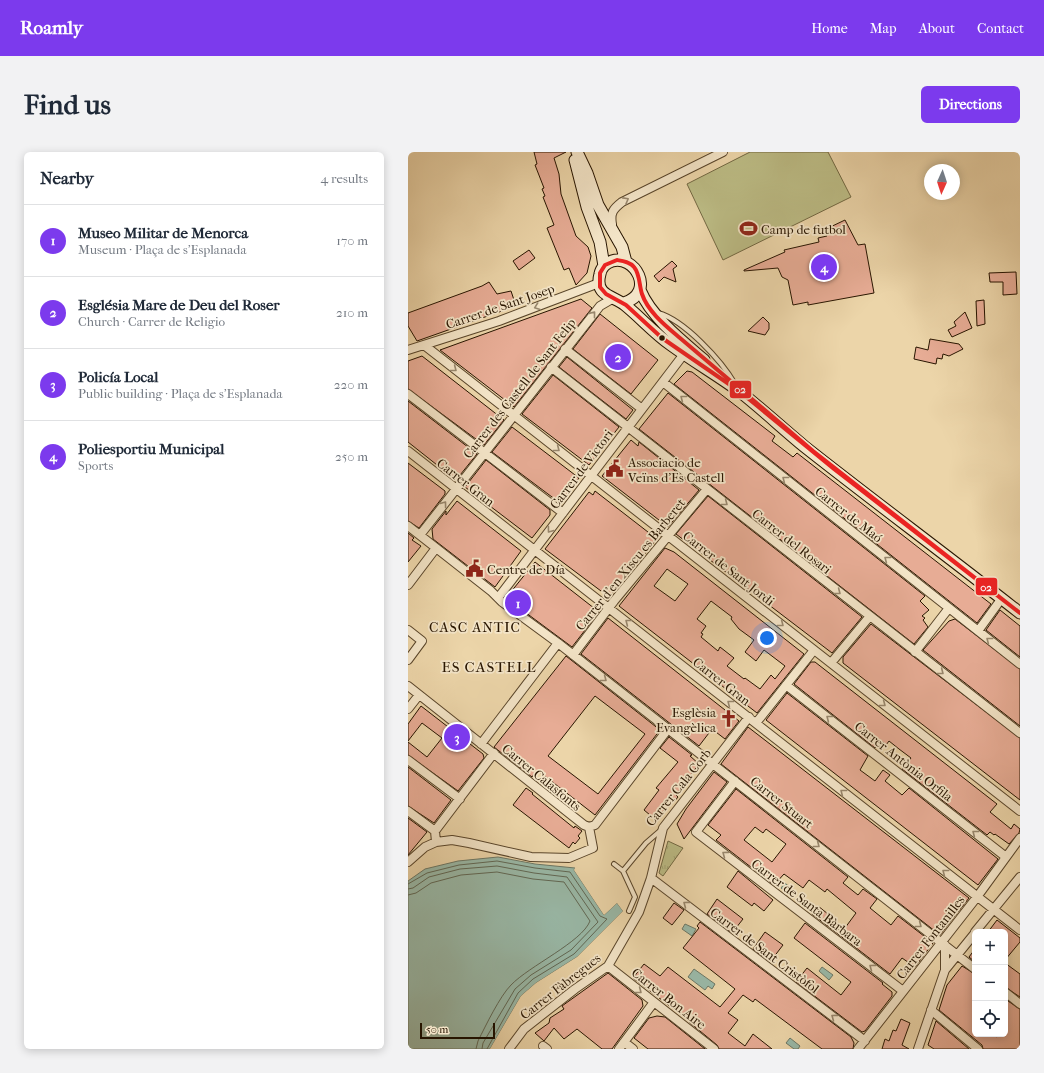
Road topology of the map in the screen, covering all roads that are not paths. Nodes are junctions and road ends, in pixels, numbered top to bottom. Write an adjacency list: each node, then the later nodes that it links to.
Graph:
1 (573, 152): 6 (main road)
2 (577, 152): 4 (main road)
3 (723, 152): 4 (street, one-way to 3)
4 (613, 231): 5 (main road)
5 (626, 262): 6 (main road); 8 (main road)
6 (604, 266): 7 (main road)
7 (599, 283): 9 (main road); 11 (street, Carrer de Sant Josep, one-way to 11)
8 (640, 290): 10 (main road); 17 (main road)
9 (612, 299): 10 (main road); 12 (street, Carrer des Castell de Sant Felip, one-way to 9)
10 (624, 303): 14 (main road)
11 (424, 345): 13 (street, Carrer de Sant Josep); 20 (street, Carrer de Sant Jordi, one-way to 20)
12 (565, 349): 15 (street, Carrer des Castell de Sant Felip); 19 (street)
13 (408, 350)
14 (684, 354): 16 (street, Carrer de Victori); 17 (main road)
15 (550, 366): 20 (street, Carrer des Castell de Sant Felip); 21 (street, Carrer del Rosari)
16 (663, 382): 19 (street, Carrer de Victori); 37 (street, Carrer de Maó, one-way to 16)
17 (739, 391): 35 (main road)
18 (408, 394): 23 (street)
19 (642, 409): 21 (street, Carrer de Victori)
20 (513, 414): 23 (street, Carrer des Castell de Sant Felip); 24 (street, Carrer de Sant Jordi, one-way to 24)
21 (628, 428): 24 (street, Carrer de Victori); 25 (street, Carrer del Rosari)
22 (408, 451): 26 (street, Carrer Gran)
23 (484, 453): 26 (street, Carrer des Castell de Sant Felip); 27 (street)
24 (591, 476): 27 (street, Carrer de Victori); 30 (street, Carrer de Sant Jordi)
25 (707, 489): 30 (street, Carrer d'en Xiscu es Barberet); 39 (street, Carrer del Rosari, one-way to 39)
26 (456, 490): 29 (street, Carrer des Castell de Sant Felip, one-way to 26); 32 (street, Carrer Gran)
27 (563, 513): 32 (street, Carrer de Victori, one-way to 32)
28 (408, 526): 29 (street)
29 (420, 535): 31 (street)
30 (668, 535): 36 (street, Carrer d'en Xiscu es Barberet); 43 (street, Carrer de Sant Jordi, one-way to 43)
31 (436, 548): 33 (street); 34 (street, Carrer Stuart)
32 (535, 549): 34 (street, Carrer de Victori); 36 (street, Carrer Gran)
33 (408, 584)
34 (498, 598): 42 (street, Carrer Stuart)
35 (1002, 598): 38 (main road); 41 (street)
36 (609, 607): 45 (street, Carrer d'en Xiscu es Barberet); 53 (street, Carrer Gran, one-way to 36)
37 (949, 608): 41 (street, Carrer de Maó); 44 (street)
38 (1020, 612)
39 (870, 616): 44 (street, Carrer del Rosari); 47 (street)
40 (408, 630): 46 (street)
41 (978, 631): 48 (street, Carrer de Maó, one-way to 41)
42 (558, 643): 45 (street, Carrer Stuart); 57 (street)
43 (814, 650): 47 (street, Carrer de Sant Jordi); 49 (street)
44 (915, 652): 56 (street, Carrer del Rosari, one-way to 56)
45 (573, 655): 55 (street, Carrer Stuart, one-way to 55)
46 (408, 660)
47 (831, 663): 64 (street, Carrer de Sant Jordi, one-way to 64)
48 (1020, 664)
49 (786, 685): 54 (street); 70 (street, Carrer Antònia Orfila, one-way to 49)
50 (408, 686): 51 (street, Carrer Calasfonts)
51 (419, 695): 52 (street); 57 (street, Carrer Calasfonts)
52 (408, 709)
53 (748, 717): 54 (street, Carrer Gran); 60 (street, Carrer Cala Corb)
54 (756, 723): 76 (street, Carrer Gran, one-way to 54)
55 (668, 729): 60 (street, Carrer Stuart); 65 (street)
56 (1020, 734)
57 (481, 744): 58 (street, Carrer Calasfonts)
58 (494, 753): 62 (street); 65 (street, Carrer Calasfonts)
59 (408, 760): 62 (street)
60 (713, 764): 61 (street, Carrer Stuart); 66 (street, Carrer Cala Corb)
61 (735, 781): 82 (street, Carrer Stuart, one-way to 82); 87 (street, Carrer de Santa Bàrbara, one-way to 61)
62 (460, 799): 67 (street)
63 (408, 811): 67 (street)
64 (1020, 811)
65 (589, 826): 69 (street)
66 (663, 828): 73 (lane, Carrer Cala Corb); 75 (street, Carrer Fàbregues)
67 (435, 831): 69 (street)
68 (1020, 838): 70 (street, Carrer Fontanilles)
69 (436, 842): 71 (street)
70 (1006, 857): 76 (street, Carrer Fontanilles)
71 (408, 862)
72 (614, 864): 73 (lane)
73 (623, 871): 77 (lane)
74 (1020, 876): 78 (street)
75 (651, 878): 84 (street, Carrer Fàbregues); 92 (street, Carrer de Sant Cristòfol, one-way to 75)
76 (977, 897): 78 (street, Carrer Gran); 82 (street, Carrer Fontanilles)
77 (629, 910)
78 (993, 910): 79 (street); 80 (street, Carrer Gran)
79 (977, 929)
80 (1020, 930)
81 (972, 936): 83 (street)
82 (943, 944): 83 (street, Carrer Stuart); 86 (street); 87 (street, Carrer Fontanilles)
83 (957, 955): 85 (street, Carrer Stuart); 86 (street)
84 (608, 966): 89 (street, Carrer Bon Aire, one-way to 89); 94 (street, Carrer Fàbregues)
85 (972, 967)
86 (945, 970): 91 (street)
87 (903, 991): 92 (street, Carrer Fontanilles)
88 (1008, 994): 90 (street)
89 (654, 1002): 93 (street); 96 (street, Carrer Bon Aire)
90 (1020, 1004)
91 (930, 1010): 98 (street); 99 (street)
92 (865, 1041): 97 (street, Carrer Fontanilles)
93 (622, 1046): 95 (street)
94 (509, 1049)
95 (633, 1049)
96 (714, 1049)
97 (858, 1049)
98 (918, 1049)
99 (978, 1049)

